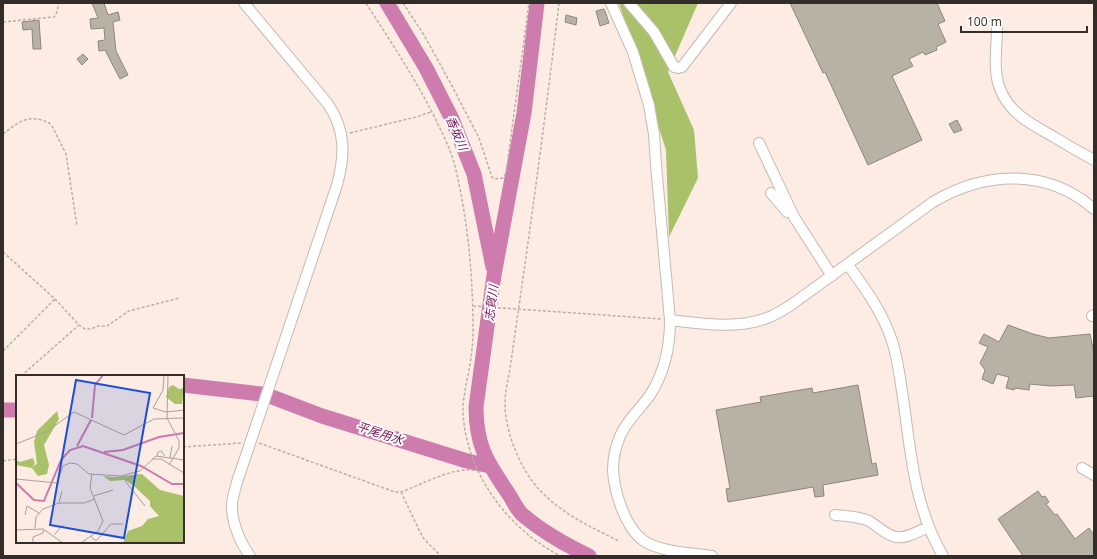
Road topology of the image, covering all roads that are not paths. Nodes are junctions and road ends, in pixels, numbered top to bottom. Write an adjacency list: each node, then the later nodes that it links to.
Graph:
1 (244, 3): 18 (street)
2 (611, 3): 13 (street)
3 (629, 3): 4 (street)
4 (731, 3)
5 (997, 28): 7 (street)
6 (759, 142): 10 (street)
7 (1094, 160)
8 (771, 193): 10 (street)
9 (1094, 210): 11 (street)
10 (794, 217): 12 (street)
11 (848, 265): 12 (street); 17 (street)
12 (832, 276): 13 (street)
13 (670, 320): 19 (street)
14 (1082, 468): 15 (street)
15 (1094, 475)
16 (835, 515): 17 (street)
17 (928, 527): 20 (street)
18 (250, 556)
19 (712, 556)
20 (943, 556)

